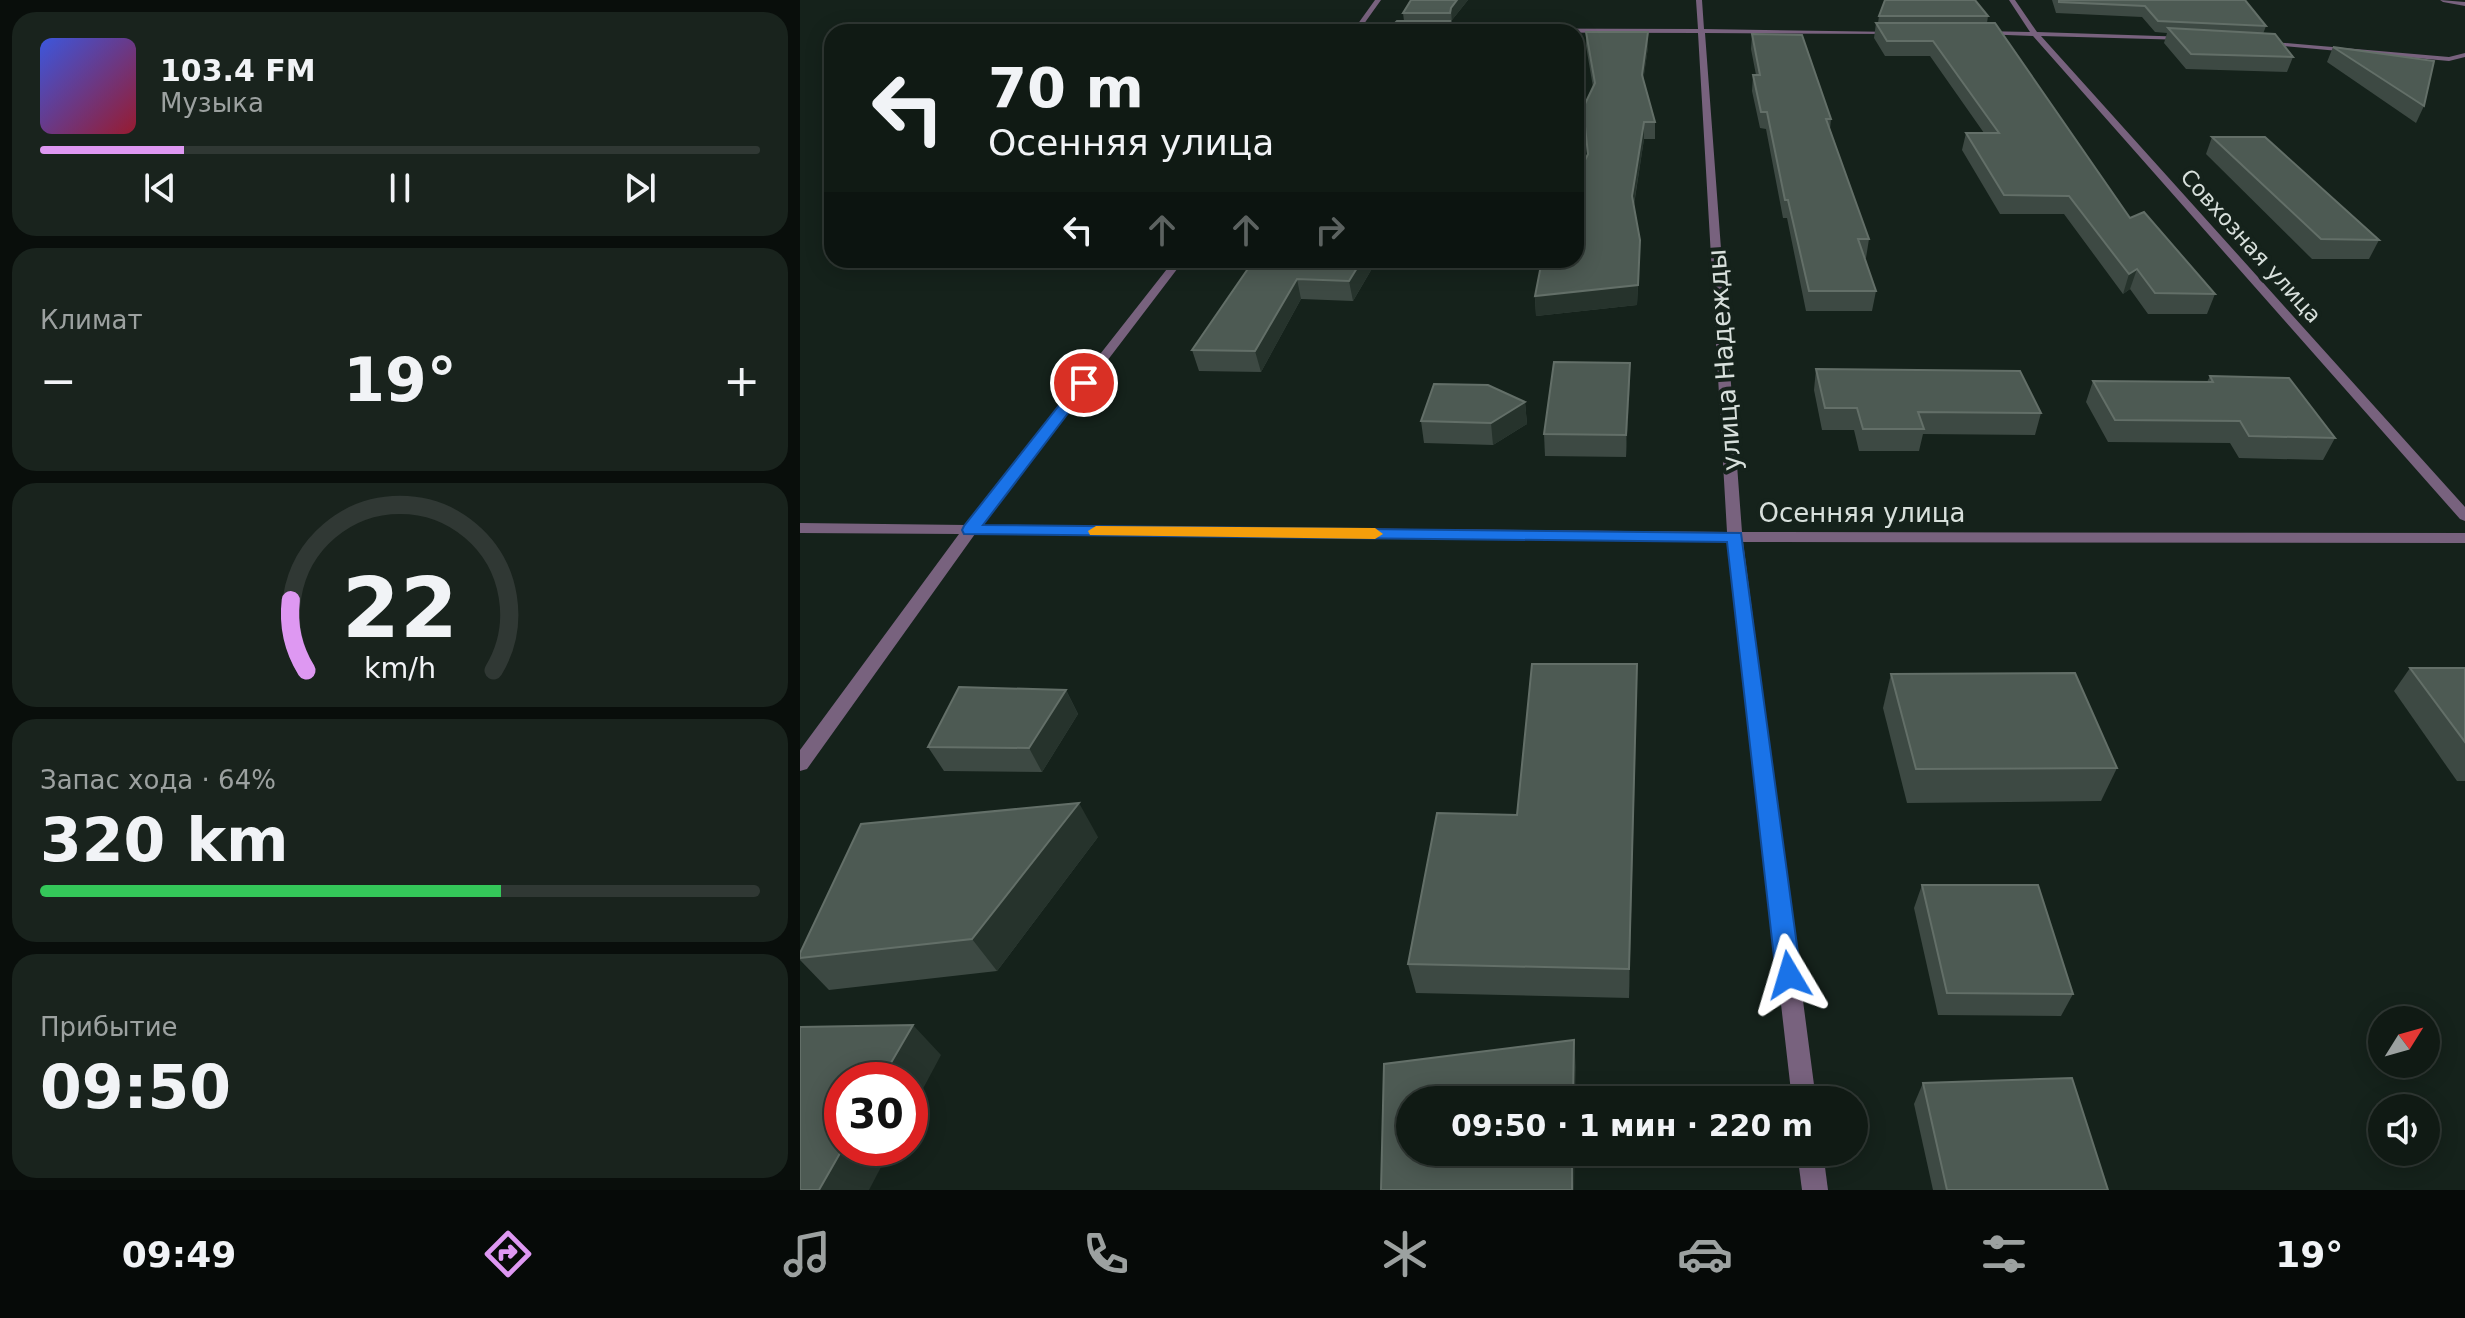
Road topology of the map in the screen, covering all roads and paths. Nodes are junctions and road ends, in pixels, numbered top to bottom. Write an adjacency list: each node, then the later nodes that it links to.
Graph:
1 (1378, 0): 6 (street)
2 (1699, 0): 8 (street, улица Надежды)
3 (2012, 0): 11 (street, Совхозная улица)
4 (2443, 0): 5 (street)
5 (2465, 4)
6 (1361, 24)
7 (1584, 31): 8 (street)
8 (1702, 31): 9 (street); 21 (street, улица Надежды)
9 (1907, 32)
10 (1970, 33): 11 (street)
11 (2034, 33): 12 (street); 18 (street, Совхозная улица)
12 (2191, 38)
13 (2253, 42): 15 (street)
14 (2465, 55): 15 (street)
15 (2449, 59): 16 (street)
16 (2465, 68)
17 (1173, 268): 20 (street)
18 (2465, 516)
19 (800, 528): 20 (street, Осенняя улица)
20 (970, 530): 21 (street, Осенняя улица); 23 (street)
21 (1735, 537): 22 (street, Осенняя улица); 24 (street, улица Надежды)
22 (2465, 538)
23 (800, 764)
24 (1802, 1086)
25 (1812, 1166): 26 (street)
26 (1815, 1190)

